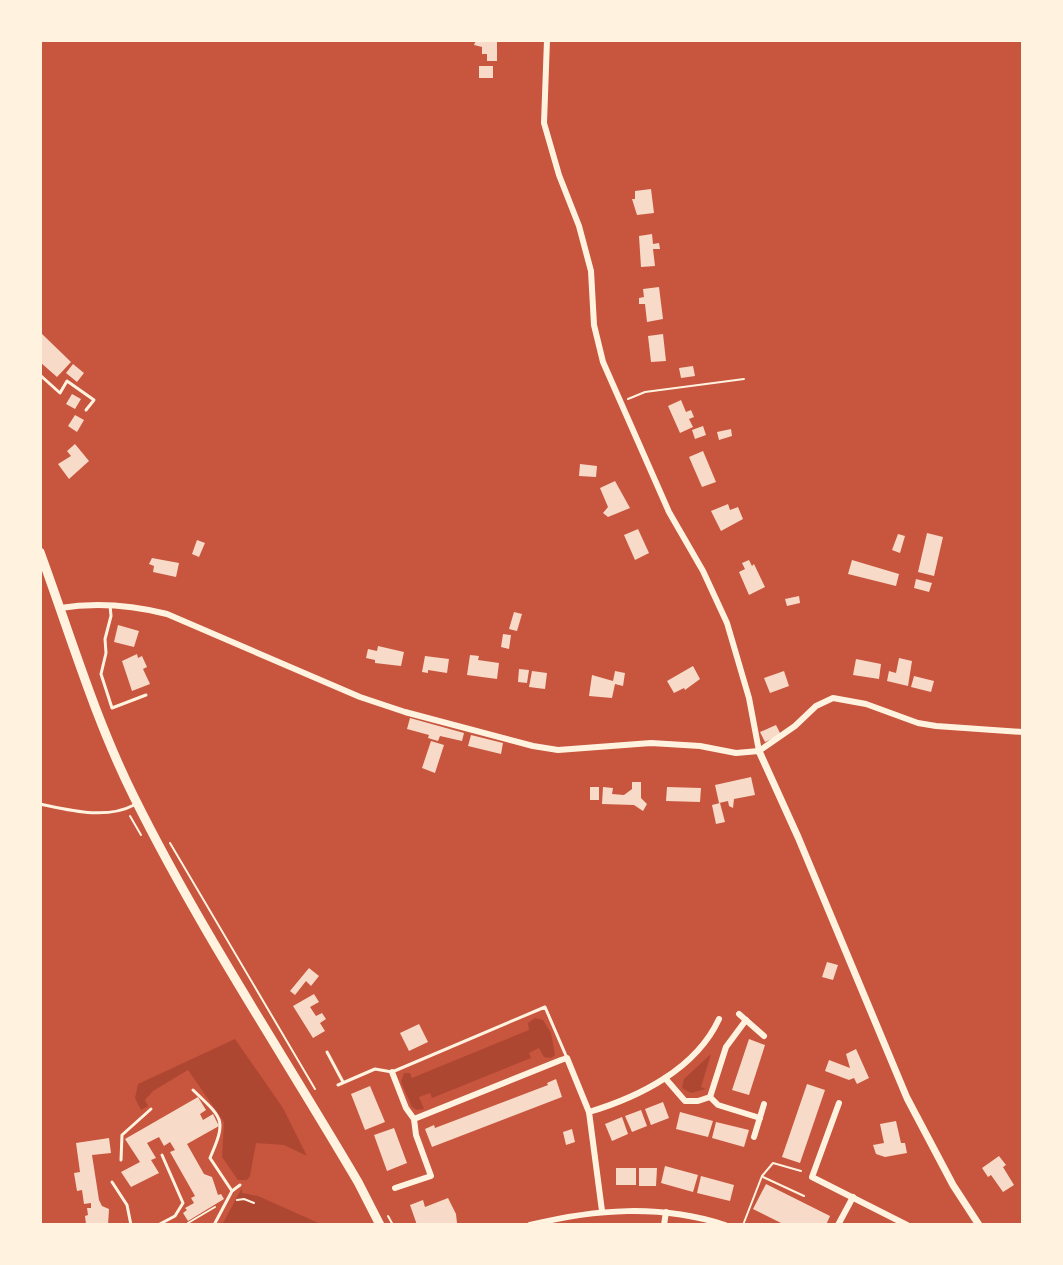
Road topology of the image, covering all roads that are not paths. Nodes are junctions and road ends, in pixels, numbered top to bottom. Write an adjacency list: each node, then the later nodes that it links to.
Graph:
1 (547, 40): 9 (street)
2 (40, 375): 3 (lane)
3 (86, 410)
4 (40, 552): 6 (main road)
5 (110, 605): 6 (street); 7 (lane); 9 (street)
6 (60, 608): 10 (main road)
7 (146, 695)
8 (1023, 732): 9 (street)
9 (759, 751): 50 (street)
10 (137, 803): 11 (lane); 44 (main road)
11 (40, 804)
12 (739, 1014): 14 (street)
13 (719, 1019): 19 (street)
14 (746, 1020): 15 (street); 23 (street)
15 (764, 1036)
16 (327, 1052): 20 (lane)
17 (567, 1058): 18 (lane); 27 (street); 29 (street)
18 (392, 1072): 20 (lane); 29 (street)
19 (665, 1078): 23 (street); 27 (street)
20 (343, 1082): 21 (lane)
21 (338, 1085)
22 (193, 1090): 36 (lane)
23 (710, 1097): 28 (street)
24 (839, 1103): 37 (street)
25 (764, 1104): 28 (street)
26 (151, 1109): 32 (lane)
27 (589, 1112): 38 (street)
28 (760, 1118): 30 (street)
29 (414, 1119): 35 (street)
30 (754, 1137)
31 (162, 1155): 42 (lane)
32 (121, 1160)
33 (112, 1182): 41 (lane)
34 (240, 1185): 36 (lane)
35 (395, 1188)
36 (232, 1191): 43 (lane)
37 (853, 1197): 48 (street); 49 (street)
38 (602, 1211): 39 (street); 40 (street)
39 (666, 1212): 46 (street); 47 (street)
40 (561, 1221): 45 (street)
41 (131, 1225)
42 (158, 1225)
43 (214, 1225)
44 (380, 1225)
45 (530, 1225)
46 (664, 1225)
47 (725, 1225)
48 (838, 1225)
49 (907, 1225)
50 (979, 1225)

